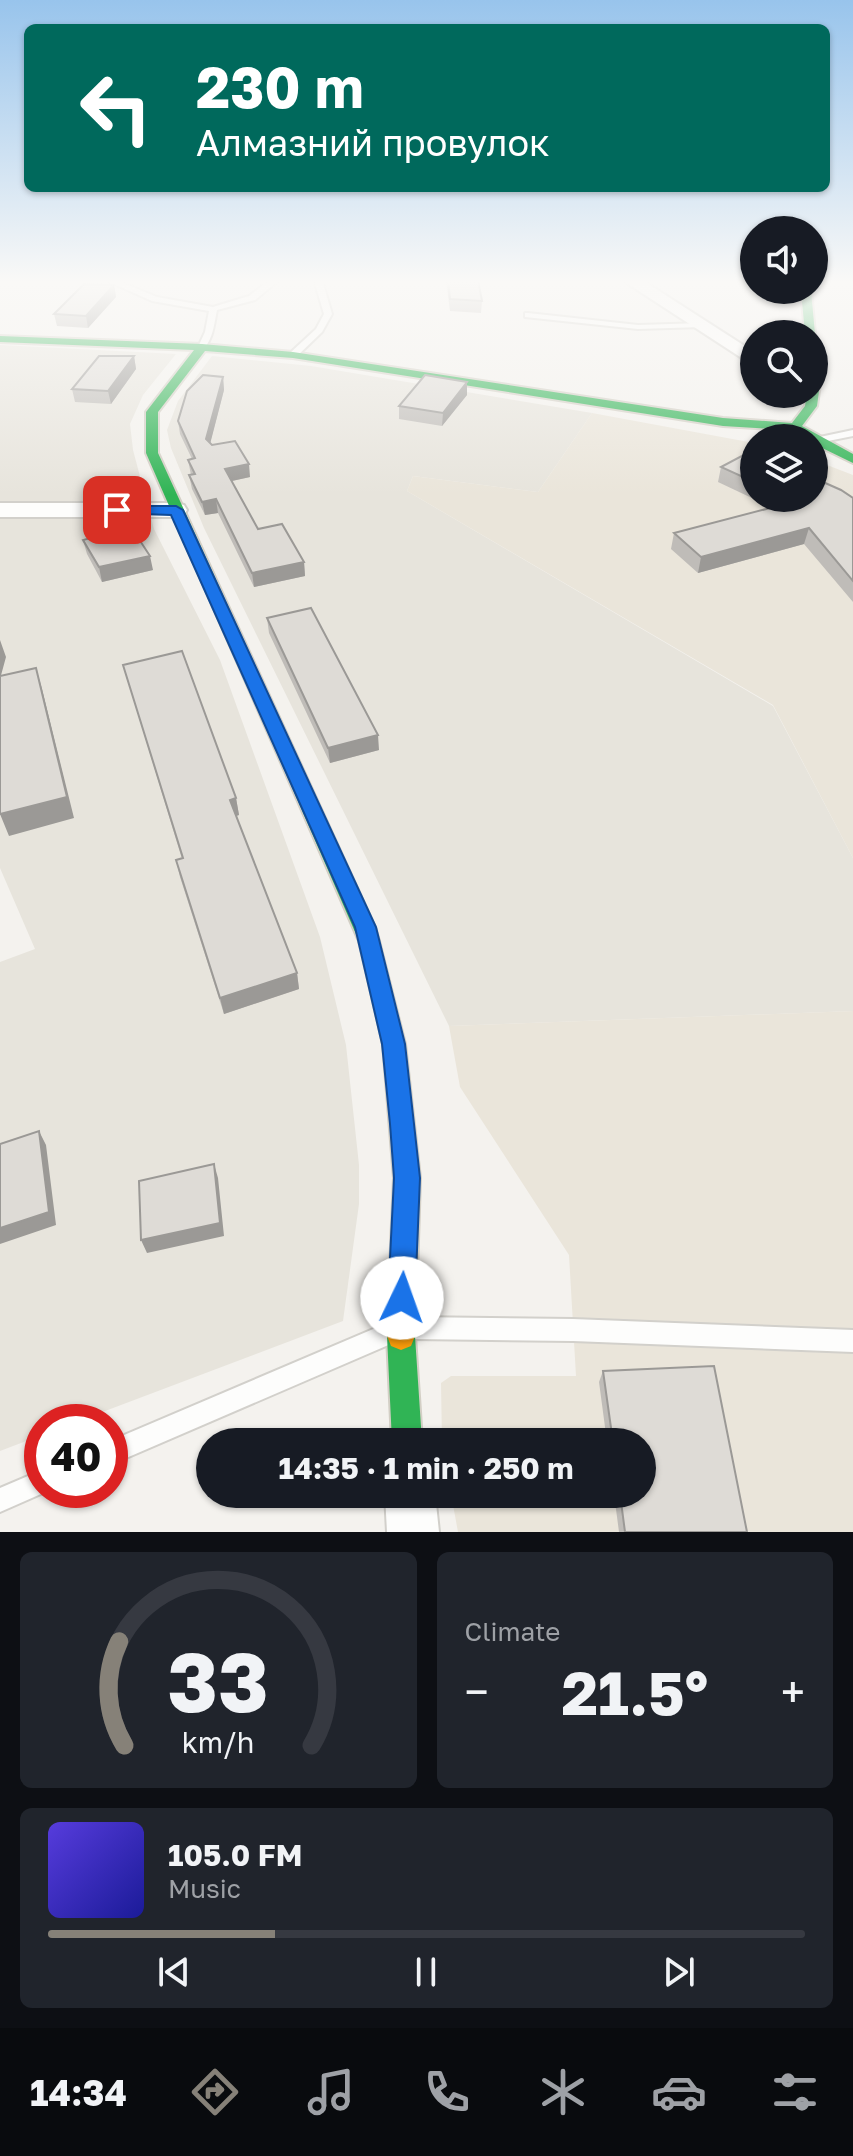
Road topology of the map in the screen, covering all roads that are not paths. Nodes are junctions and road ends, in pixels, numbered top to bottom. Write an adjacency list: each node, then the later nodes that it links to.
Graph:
1 (199, 351): 13 (street)
2 (253, 351): 4 (street)
3 (297, 351): 4 (lane)
4 (293, 355): 6 (street)
5 (809, 408): 7 (street)
6 (752, 424)
7 (797, 424)
8 (853, 433): 9 (lane)
9 (828, 437)
10 (828, 446): 11 (street)
11 (853, 459)
12 (0, 510): 13 (street)
13 (176, 510): 14 (street)
14 (400, 1328): 15 (lane); 16 (street); 17 (lane)
15 (853, 1341)
16 (406, 1428)
17 (128, 1445)
18 (24, 1490): 19 (lane)
19 (0, 1500)
20 (411, 1508): 21 (street)
21 (413, 1532)

